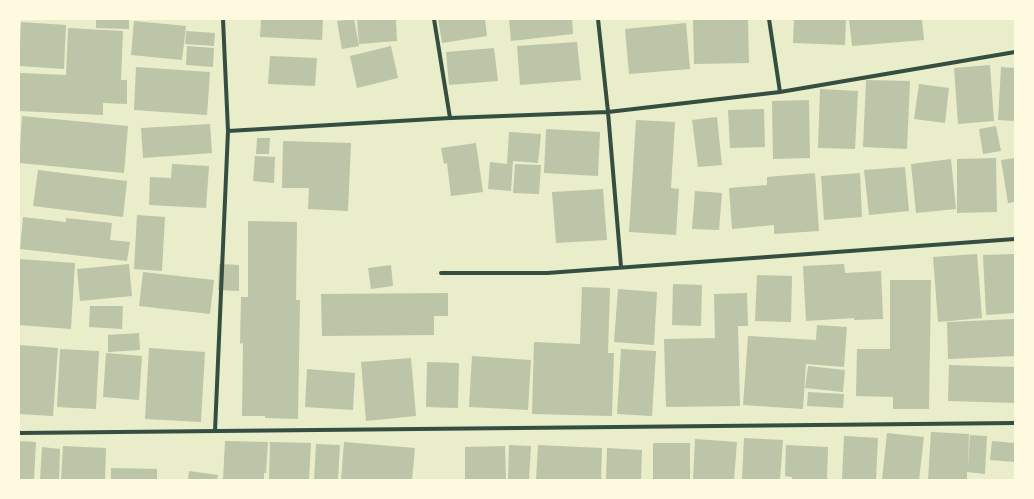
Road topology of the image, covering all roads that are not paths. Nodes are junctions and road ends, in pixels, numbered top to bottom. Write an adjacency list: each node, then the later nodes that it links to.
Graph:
1 (223, 19): 9 (street)
2 (434, 19): 8 (street)
3 (598, 19): 7 (street)
4 (769, 19): 6 (street)
5 (1015, 52): 6 (street)
6 (780, 92): 7 (street)
7 (608, 112): 8 (street); 11 (street)
8 (450, 118): 9 (street)
9 (228, 130): 14 (street)
10 (1015, 239): 11 (street)
11 (621, 267): 12 (street)
12 (441, 273)
13 (1015, 423): 14 (street)
14 (215, 431): 15 (street)
15 (19, 433)

